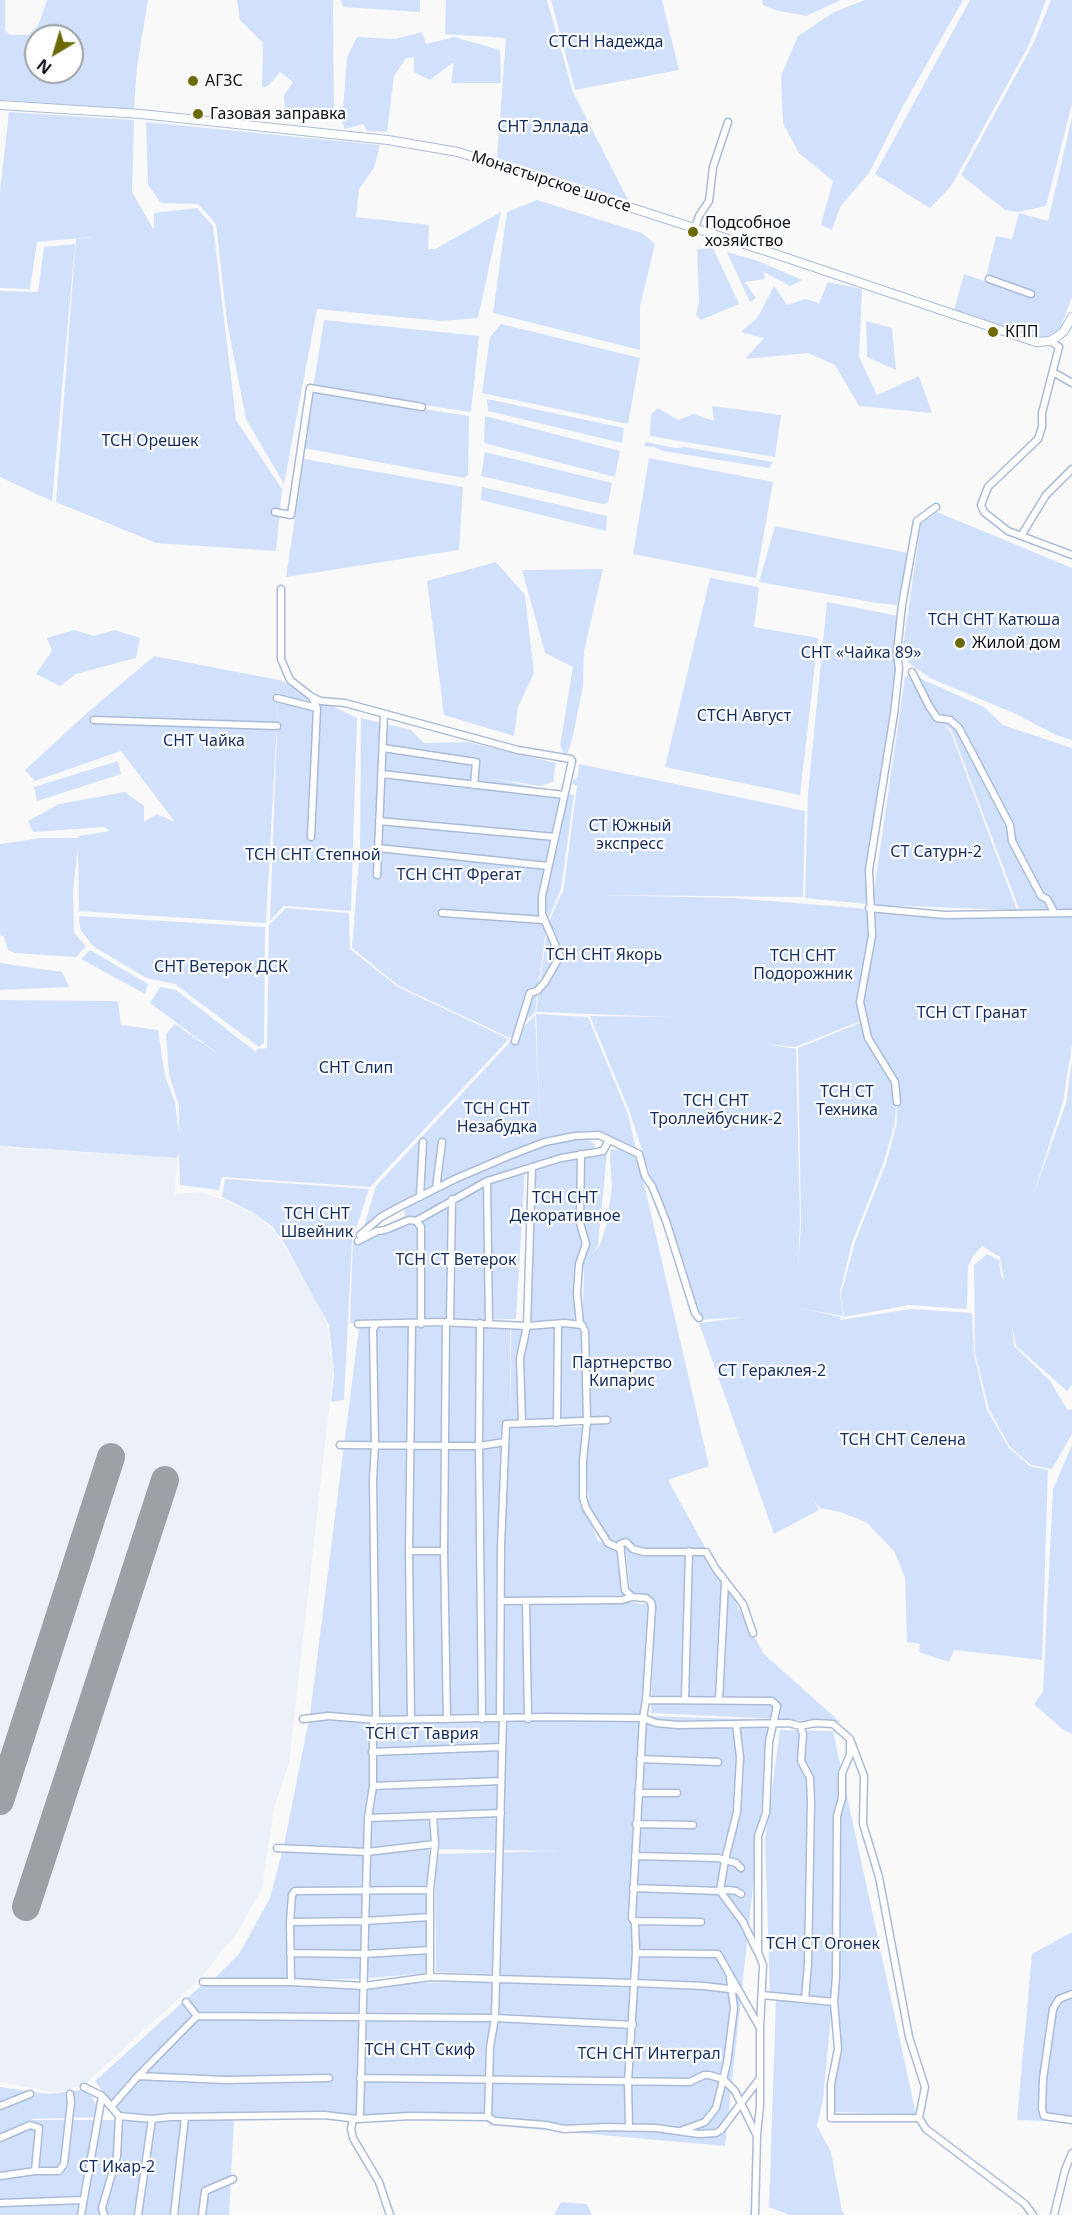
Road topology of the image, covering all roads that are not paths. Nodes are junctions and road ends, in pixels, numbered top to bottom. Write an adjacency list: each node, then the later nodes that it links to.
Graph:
1 (0, 105): 3 (main road, Монастырское шоссе)
2 (728, 122): 3 (street)
3 (695, 228): 7 (main road, Монастырское шоссе)
4 (988, 279): 5 (street)
5 (1031, 294)
6 (1072, 317): 7 (main road)
7 (1050, 341): 8 (street)
8 (1053, 372): 9 (street); 14 (street)
9 (1072, 383)
10 (422, 407): 13 (street)
11 (1072, 469): 14 (street)
12 (936, 507): 34 (street)
13 (275, 512)
14 (1021, 536): 15 (street)
15 (1072, 555)
16 (281, 589): 18 (street)
17 (912, 672): 35 (street)
18 (312, 697): 20 (street); 21 (street)
19 (277, 698): 20 (street)
20 (316, 708): 29 (street)
21 (384, 714): 24 (street); 27 (street)
22 (94, 720): 23 (street)
23 (277, 726)
24 (383, 748): 25 (street); 26 (street)
25 (382, 774): 26 (street); 28 (street)
26 (474, 785): 27 (street)
27 (564, 795): 30 (street)
28 (379, 821): 30 (street); 31 (street)
29 (311, 837)
30 (555, 837): 32 (street)
31 (378, 848): 32 (street); 33 (street)
32 (548, 866): 38 (street)
33 (376, 875)
34 (869, 908): 35 (street); 40 (street)
35 (1054, 912): 37 (street)
36 (442, 913): 38 (street)
37 (1072, 913)
38 (544, 920): 39 (street)
39 (515, 1041)
40 (897, 1102)
41 (609, 1140): 44 (street); 47 (street); 51 (street)
42 (423, 1142): 48 (street)
43 (442, 1142): 47 (street)
44 (581, 1154): 45 (street); 60 (street)
45 (532, 1167): 46 (street); 61 (street)
46 (487, 1181): 49 (street); 58 (street)
47 (436, 1188): 48 (street)
48 (420, 1197): 50 (street)
49 (452, 1199): 50 (street); 52 (street)
50 (416, 1221): 57 (street)
51 (699, 1318)
52 (448, 1322): 54 (street); 57 (street); 70 (street)
53 (412, 1323): 56 (street); 57 (street); 69 (street)
54 (480, 1323): 58 (street); 71 (street)
55 (358, 1324): 56 (street)
56 (375, 1324): 67 (street)
57 (421, 1324)
58 (489, 1324): 61 (street)
59 (558, 1324): 60 (street); 61 (street); 64 (street)
60 (580, 1324): 63 (street)
61 (527, 1326): 65 (street)
62 (607, 1420): 63 (street)
63 (587, 1422): 64 (street); 72 (street)
64 (557, 1423): 65 (street)
65 (522, 1424): 66 (street)
66 (506, 1442): 71 (street); 78 (street)
67 (375, 1444): 68 (street); 69 (street); 91 (street)
68 (340, 1445)
69 (412, 1445): 70 (street); 73 (street)
70 (445, 1445): 71 (street); 74 (street)
71 (479, 1446): 89 (street)
72 (622, 1549): 75 (street); 77 (street)
73 (410, 1551): 74 (street); 87 (street)
74 (444, 1551): 88 (street)
75 (689, 1551): 76 (street); 81 (street)
76 (725, 1582): 80 (street); 83 (street)
77 (632, 1597): 79 (street); 82 (street)
78 (502, 1601): 79 (street); 84 (street)
79 (526, 1602): 90 (street)
80 (753, 1633)
81 (685, 1699): 82 (street); 83 (street)
82 (646, 1700): 85 (street)
83 (719, 1700): 93 (street)
84 (502, 1718): 89 (street); 90 (street); 96 (street)
85 (643, 1718): 90 (street); 92 (street); 98 (street)
86 (303, 1719): 91 (street)
87 (411, 1719): 88 (street); 91 (street)
88 (447, 1719): 89 (street)
89 (482, 1719)
90 (528, 1719)
91 (376, 1720): 97 (street)
92 (736, 1724): 93 (street); 113 (street)
93 (773, 1724): 94 (street); 126 (street)
94 (800, 1726): 95 (street); 139 (street)
95 (850, 1738): 141 (street); 164 (street)
96 (501, 1747): 97 (street); 100 (street)
97 (372, 1752): 101 (street)
98 (640, 1758): 99 (street); 102 (street)
99 (718, 1762)
100 (501, 1781): 101 (street); 104 (street)
101 (373, 1786): 106 (street)
102 (638, 1792): 103 (street); 107 (street)
103 (676, 1793)
104 (501, 1813): 105 (street); 131 (street)
105 (434, 1815): 106 (street); 109 (street)
106 (368, 1818): 111 (street)
107 (636, 1824): 108 (street); 112 (street)
108 (693, 1825)
109 (435, 1844): 111 (street); 116 (street)
110 (279, 1851): 111 (street)
111 (367, 1852): 117 (street)
112 (635, 1856): 113 (street); 115 (street)
113 (725, 1860): 114 (street); 118 (street)
114 (741, 1868)
115 (633, 1888): 118 (street); 122 (street)
116 (430, 1890): 117 (street); 120 (street)
117 (366, 1891): 121 (street); 123 (street)
118 (720, 1892): 119 (street); 126 (street)
119 (741, 1894)
120 (430, 1917): 121 (street); 125 (street)
121 (366, 1921): 123 (street); 129 (street)
122 (634, 1921): 124 (street); 128 (street)
123 (290, 1922): 127 (street)
124 (701, 1923)
125 (430, 1950): 129 (street); 130 (street)
126 (758, 1952): 137 (street)
127 (290, 1953): 129 (street); 133 (street)
128 (636, 1953): 134 (street); 136 (street)
129 (365, 1954): 135 (street)
130 (430, 1977): 131 (street); 135 (street)
131 (496, 1980): 134 (street); 144 (street)
132 (203, 1982): 133 (street)
133 (291, 1982): 135 (street)
134 (634, 1983): 136 (street); 145 (street)
135 (364, 1986): 143 (street)
136 (735, 1990): 146 (street); 151 (street)
137 (762, 1995): 139 (street); 146 (street)
138 (1072, 1995): 167 (street)
139 (805, 1999): 141 (street)
140 (186, 2002): 142 (street)
141 (834, 2002): 164 (street)
142 (197, 2016): 143 (street); 147 (street)
143 (364, 2016): 144 (street); 149 (street)
144 (495, 2018): 145 (street); 152 (street)
145 (633, 2025): 153 (street)
146 (760, 2028): 150 (street)
147 (138, 2076): 148 (street); 160 (street)
148 (329, 2078)
149 (360, 2078): 152 (street); 166 (street)
150 (760, 2078): 158 (street); 170 (street)
151 (723, 2079): 153 (street); 158 (street); 169 (street)
152 (489, 2081): 153 (street); 163 (street)
153 (628, 2082): 168 (street)
154 (84, 2087): 157 (street)
155 (30, 2094): 159 (street)
156 (70, 2094): 173 (street)
157 (102, 2096): 160 (street); 176 (street)
158 (743, 2103): 169 (street); 170 (street)
159 (0, 2106)
160 (111, 2107): 161 (street)
161 (119, 2116): 165 (street); 179 (street)
162 (185, 2117): 165 (street); 166 (street); 181 (street)
163 (488, 2117): 166 (street); 168 (street)
164 (919, 2118): 185 (street)
165 (152, 2119): 180 (street)
166 (358, 2119): 183 (street)
167 (1072, 2120)
168 (629, 2128): 169 (street)
169 (680, 2131)
170 (757, 2135): 184 (street)
171 (0, 2138): 173 (street)
172 (1072, 2153): 186 (street)
173 (35, 2171): 174 (street)
174 (0, 2176)
175 (233, 2179): 182 (street)
176 (83, 2200): 177 (street); 178 (street)
177 (0, 2203)
178 (81, 2215)
179 (104, 2215)
180 (138, 2215)
181 (174, 2215)
182 (202, 2215)
183 (390, 2215)
184 (755, 2215)
185 (1033, 2215)
186 (1054, 2215)

